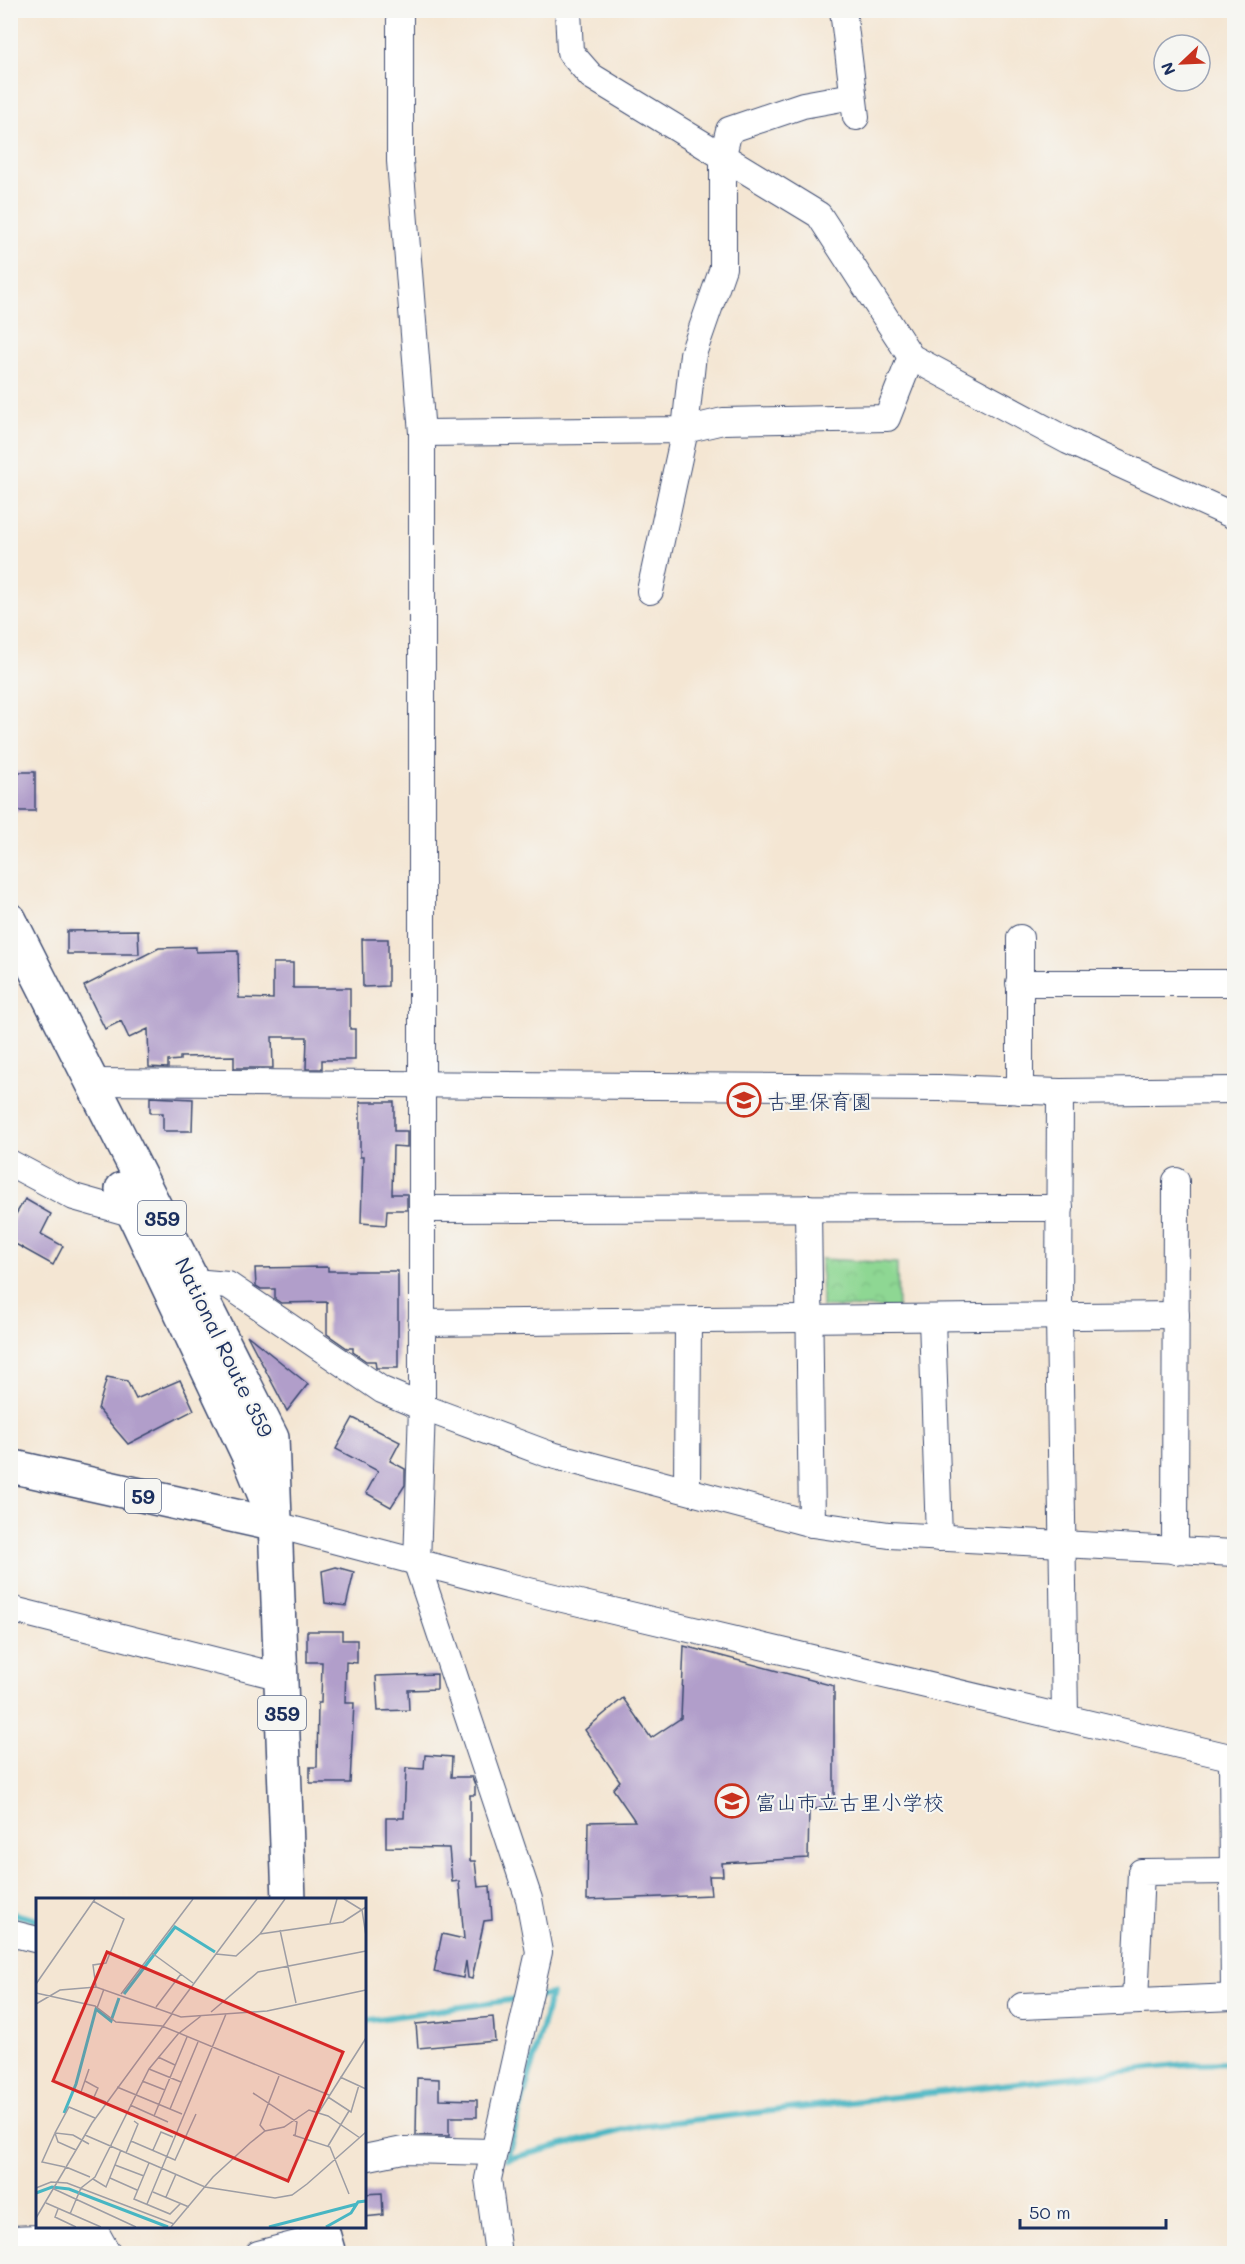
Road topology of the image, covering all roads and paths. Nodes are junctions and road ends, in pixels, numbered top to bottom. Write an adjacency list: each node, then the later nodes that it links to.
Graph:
1 (400, 10): 7 (street)
2 (568, 10): 4 (street)
3 (843, 10): 4 (street)
4 (723, 155): 5 (street); 6 (street)
5 (911, 357): 6 (street); 8 (street)
6 (685, 430): 7 (street); 9 (street)
7 (422, 433): 16 (street)
8 (1234, 516)
9 (650, 591)
10 (10, 920): 15 (main road, National Route 359 / 359)
11 (1020, 938): 13 (street)
12 (10, 968): 25 (main road, National Route 359 / 359)
13 (1019, 983): 14 (street); 18 (street)
14 (1234, 983)
15 (93, 1082): 16 (street); 26 (main road, National Route 359 / 359)
16 (423, 1086): 18 (street); 24 (street)
17 (1234, 1090): 19 (street)
18 (1020, 1091): 19 (street)
19 (1060, 1092): 23 (street)
20 (10, 1163): 25 (street)
21 (1176, 1181): 27 (street)
22 (808, 1208): 23 (street); 24 (street); 30 (street)
23 (1059, 1208): 28 (street)
24 (422, 1209): 32 (street)
25 (134, 1214): 37 (main road, National Route 359 / 359)
26 (194, 1282): 33 (street); 37 (main road, National Route 359 / 359)
27 (1176, 1315): 28 (street); 40 (street)
28 (1059, 1317): 29 (street); 39 (street)
29 (932, 1318): 30 (street); 38 (street)
30 (810, 1320): 31 (street); 36 (street)
31 (688, 1321): 32 (street); 35 (street)
32 (421, 1323): 33 (street)
33 (422, 1407): 35 (street); 42 (street)
34 (10, 1466): 37 (main road, 59)
35 (687, 1491): 36 (street)
36 (812, 1524): 38 (street)
37 (276, 1526): 42 (street); 44 (main road, National Route 359 / 359)
38 (939, 1538): 39 (street)
39 (1060, 1543): 40 (street); 45 (street)
40 (1175, 1551): 41 (street)
41 (1234, 1553)
42 (417, 1564): 45 (street); 53 (street)
43 (10, 1609): 44 (street)
44 (281, 1677): 48 (main road, National Route 359 / 359)
45 (1065, 1718): 46 (street)
46 (1233, 1758): 47 (street)
47 (1233, 1871): 51 (street); 51 (street)
48 (289, 1898)
49 (10, 1933): 50 (street)
50 (36, 1940)
51 (1135, 2001): 52 (street)
52 (1022, 2006)
53 (494, 2152): 54 (street); 60 (street)
54 (366, 2158)
55 (10, 2239): 58 (street)
56 (324, 2239): 59 (street)
57 (57, 2253): 58 (street)
58 (107, 2253)
59 (258, 2253)
60 (498, 2253)

